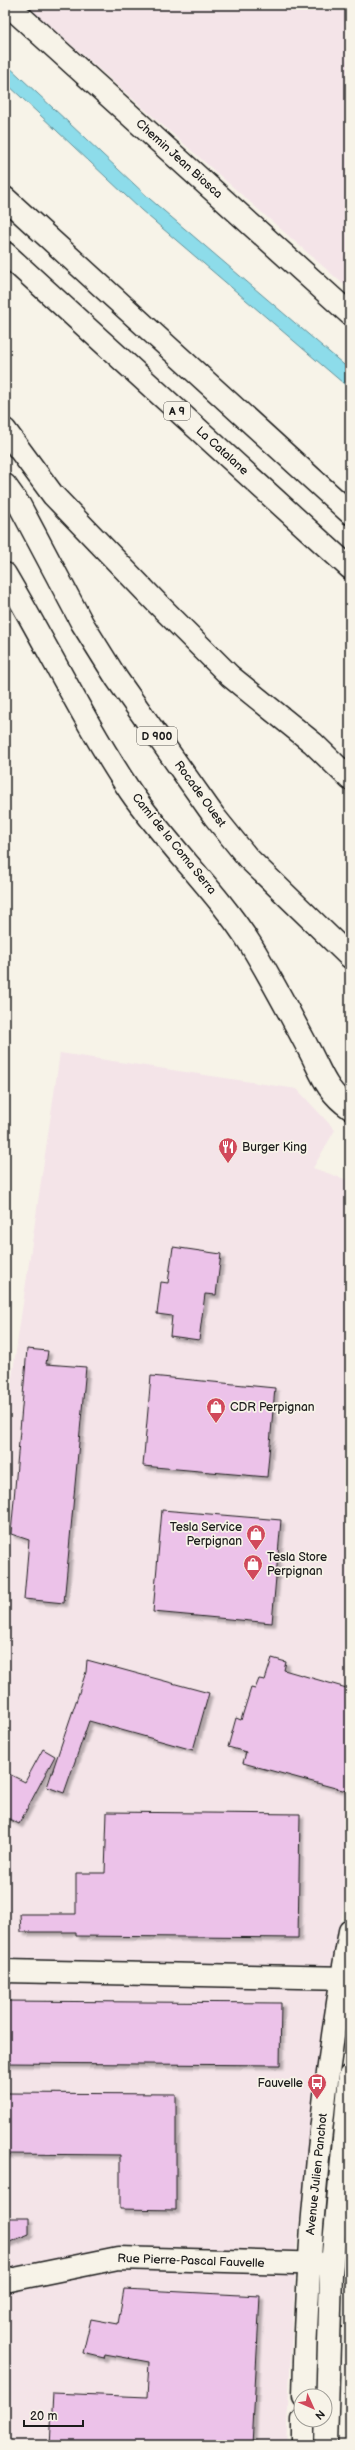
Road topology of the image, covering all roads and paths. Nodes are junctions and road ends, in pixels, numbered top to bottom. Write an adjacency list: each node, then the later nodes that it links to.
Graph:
1 (8, 5): 4 (main road, Chemin Jean Biosca)
2 (5, 198): 7 (main road)
3 (5, 252): 8 (main road, La Catalane / A 9)
4 (350, 314)
5 (5, 430): 10 (main road)
6 (5, 485): 11 (main road, Rocade Ouest / D 900)
7 (350, 513)
8 (350, 568)
9 (5, 574): 12 (main road, Camí de la Coma Serra)
10 (350, 779)
11 (350, 957)
12 (350, 1108)
13 (350, 1931): 15 (main road, Avenue Julien Panchot)
14 (5, 1971): 15 (main road)
15 (346, 1978): 18 (main road, Avenue Julien Panchot)
16 (350, 2076): 17 (main road, Avenue Julien Panchot)
17 (332, 2264): 18 (main road, Rue Pierre-Pascal Fauvelle); 23 (main road, Avenue Julien Panchot)
18 (308, 2265): 19 (main road, Rue Pierre-Pascal Fauvelle); 20 (main road, Avenue Julien Panchot)
19 (5, 2281)
20 (304, 2388)
21 (303, 2428): 22 (main road)
22 (303, 2445)
23 (326, 2445)

